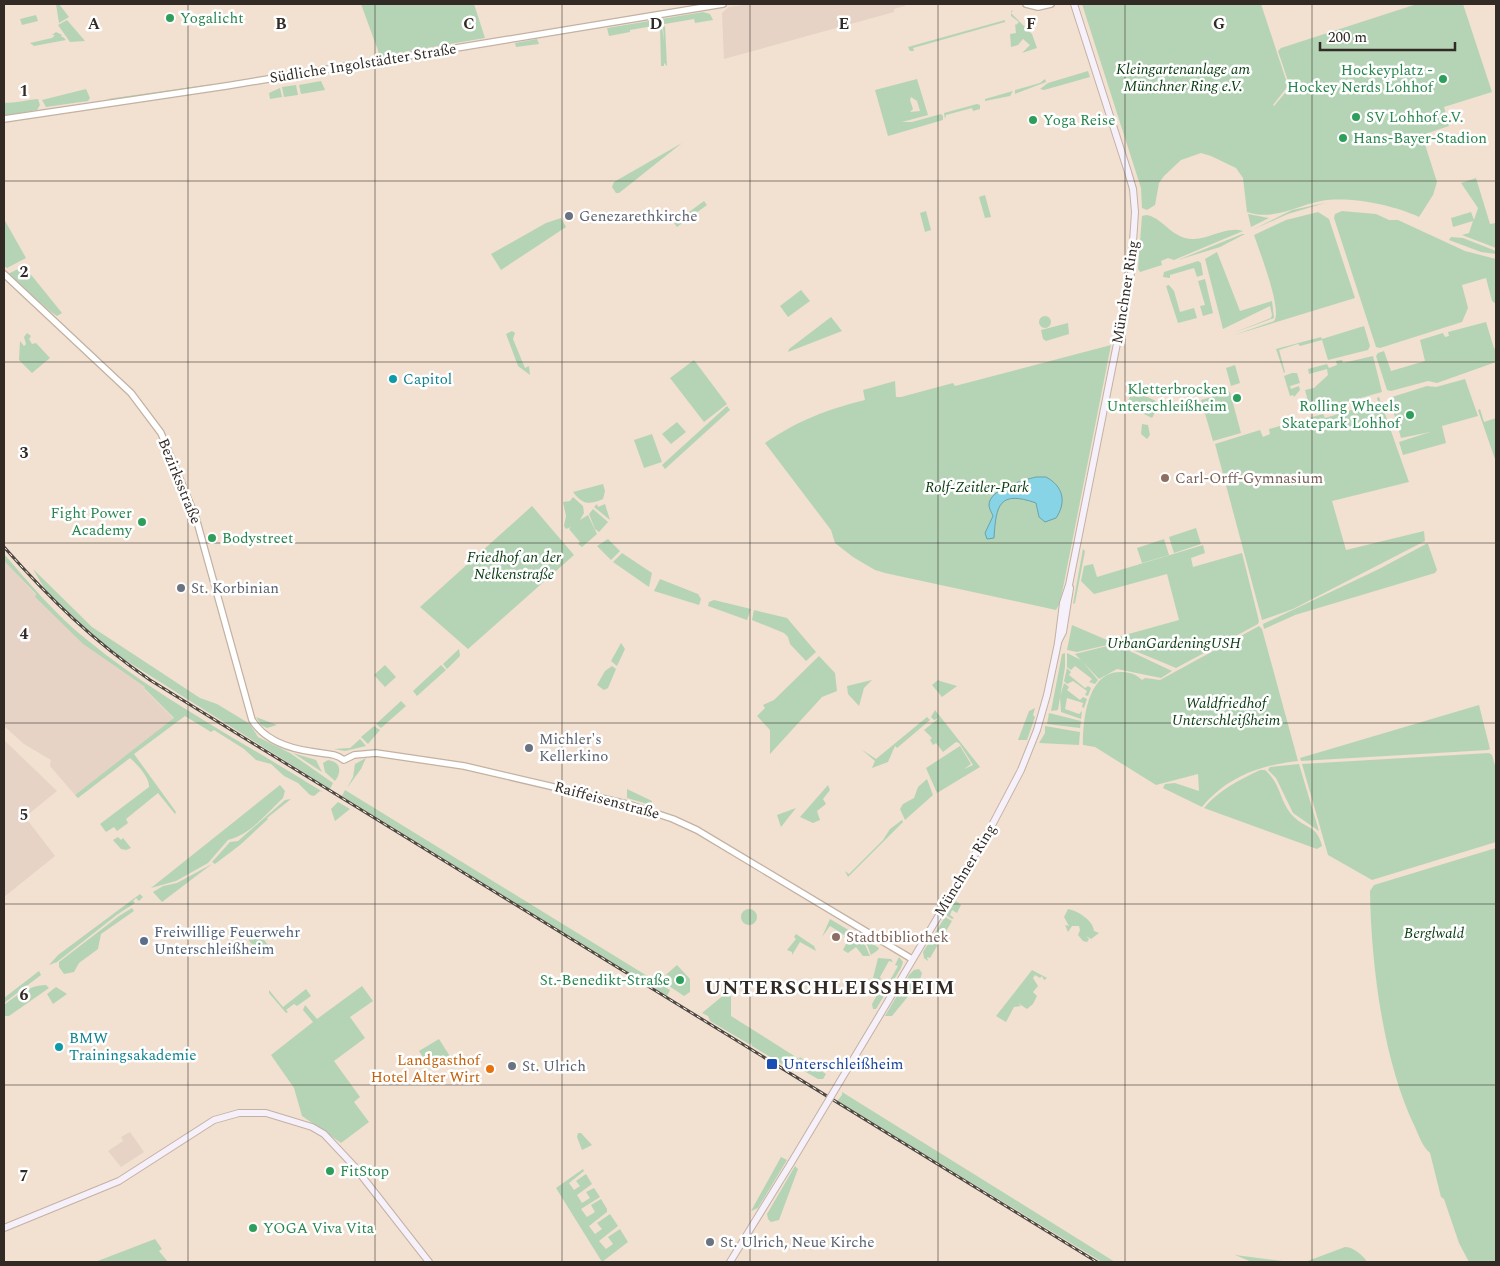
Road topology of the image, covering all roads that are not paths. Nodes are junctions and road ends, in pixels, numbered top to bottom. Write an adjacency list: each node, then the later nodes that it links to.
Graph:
1 (722, 4): 5 (street, Südliche Ingolstädter Straße)
2 (1026, 4): 3 (street)
3 (1051, 4)
4 (1074, 4): 8 (main road, Münchner Ring)
5 (4, 119)
6 (4, 274): 7 (street, Bezirksstraße)
7 (271, 738): 8 (street, Raiffeisenstraße)
8 (912, 959): 11 (main road, Münchner Ring, bridge)
9 (4, 1228): 10 (main road)
10 (429, 1262)
11 (730, 1262)

